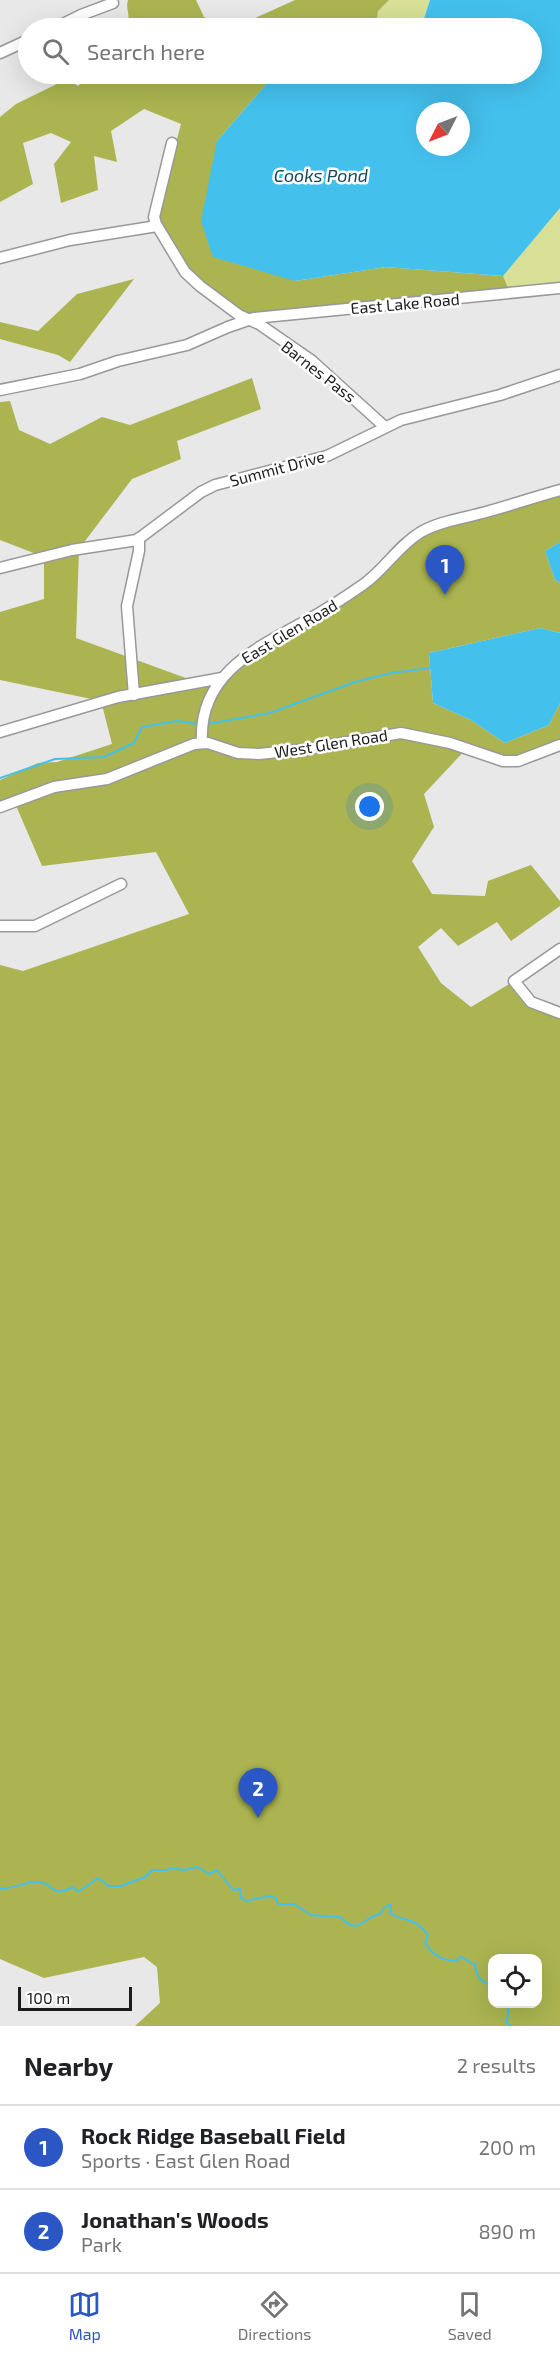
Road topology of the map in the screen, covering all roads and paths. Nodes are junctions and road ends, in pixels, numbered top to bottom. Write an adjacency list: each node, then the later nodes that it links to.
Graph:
1 (112, 3): 2 (street)
2 (75, 18)
3 (18, 44): 4 (street)
4 (0, 52)
5 (172, 144): 6 (street)
6 (157, 226): 7 (street); 9 (street, Barnes Pass)
7 (0, 258)
8 (560, 288): 9 (street, East Lake Road)
9 (250, 320): 11 (street, East Lake Road); 12 (street, Barnes Pass)
10 (560, 375): 12 (street, Summit Drive)
11 (0, 390)
12 (385, 427): 14 (street, Summit Drive)
13 (560, 490): 16 (street, East Glen Road)
14 (139, 538): 15 (street, Summit Drive); 17 (street)
15 (0, 568)
16 (222, 678): 17 (street); 19 (street)
17 (134, 695): 18 (street)
18 (0, 732)
19 (202, 738): 20 (street, West Glen Road); 21 (street)
20 (560, 745)
21 (0, 807)
22 (121, 884): 23 (street)
23 (0, 927)
24 (560, 949): 25 (street)
25 (560, 1013)

